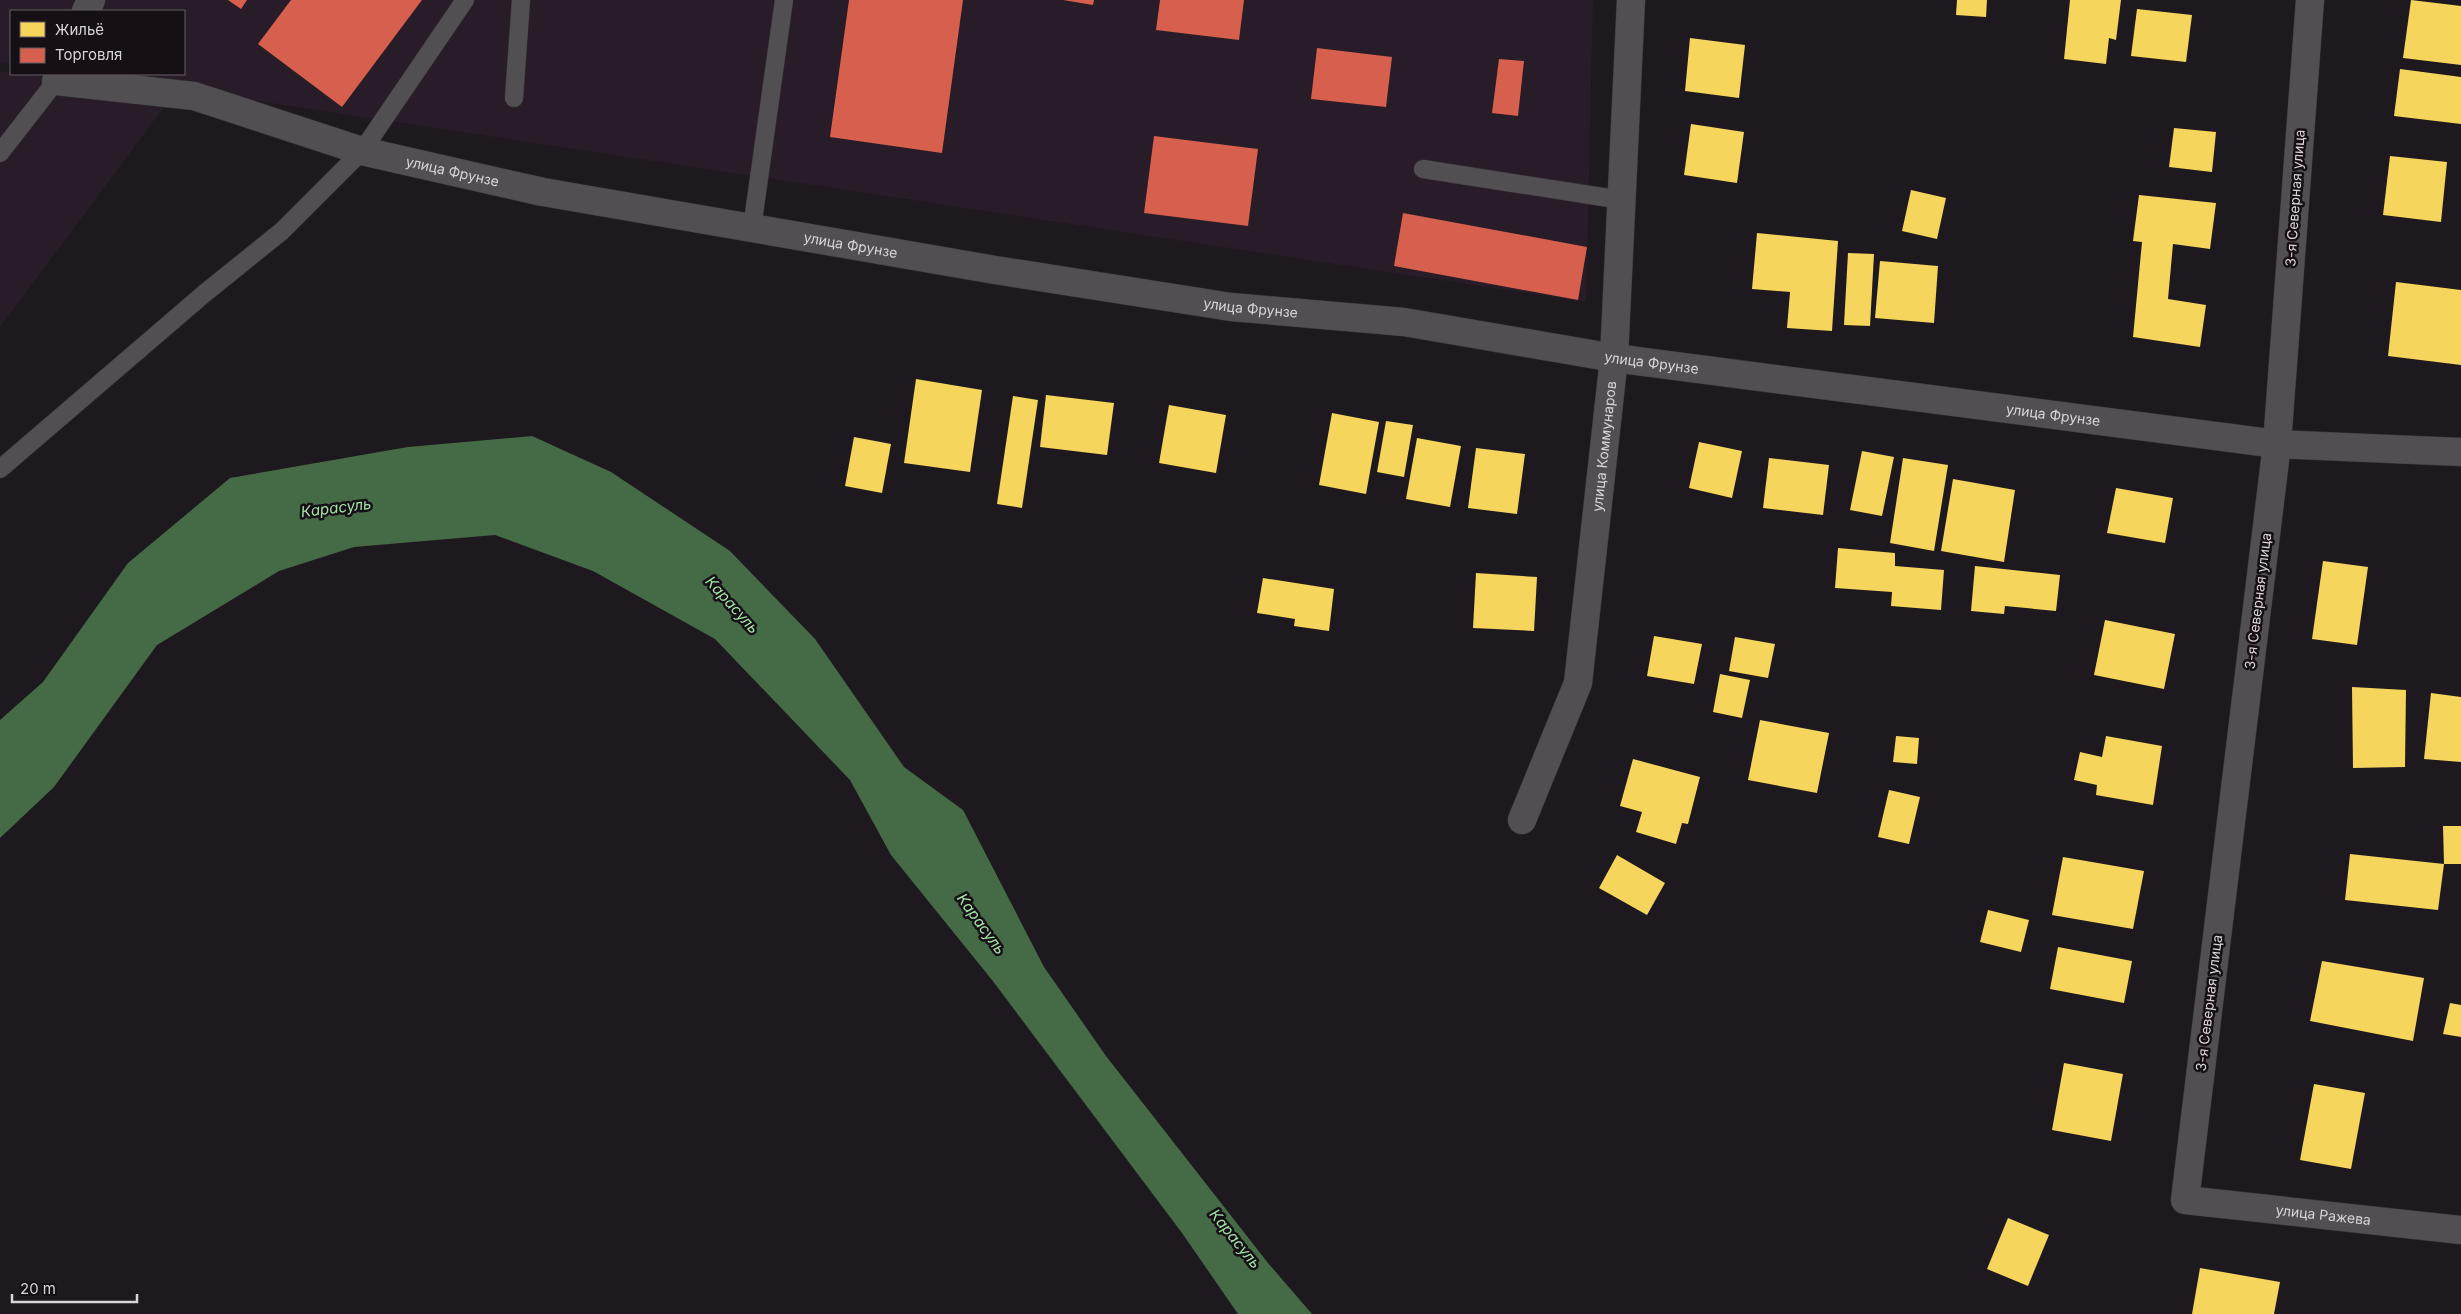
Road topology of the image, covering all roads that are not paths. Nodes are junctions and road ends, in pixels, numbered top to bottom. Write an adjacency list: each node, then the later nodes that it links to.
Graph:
1 (465, 0): 8 (lane)
2 (521, 0): 7 (lane)
3 (784, 0): 12 (lane)
4 (1631, 0): 11 (street, улица Коммунаров)
5 (2310, 0): 14 (street, 3-я Северная улица)
6 (58, 78): 8 (street, улица Фрунзе); 9 (lane)
7 (514, 98)
8 (362, 151): 12 (street, улица Фрунзе); 16 (lane)
9 (0, 153)
10 (1423, 169): 11 (lane)
11 (1622, 200): 13 (street, улица Коммунаров)
12 (752, 228): 13 (street, улица Фрунзе)
13 (1614, 358): 14 (street, улица Фрунзе); 17 (street, улица Коммунаров)
14 (2277, 444): 15 (street, улица Фрунзе); 18 (street, 3-я Северная улица)
15 (2461, 452)
16 (0, 469)
17 (1522, 820)
18 (2185, 1200): 19 (street, улица Ражева)
19 (2461, 1230)

